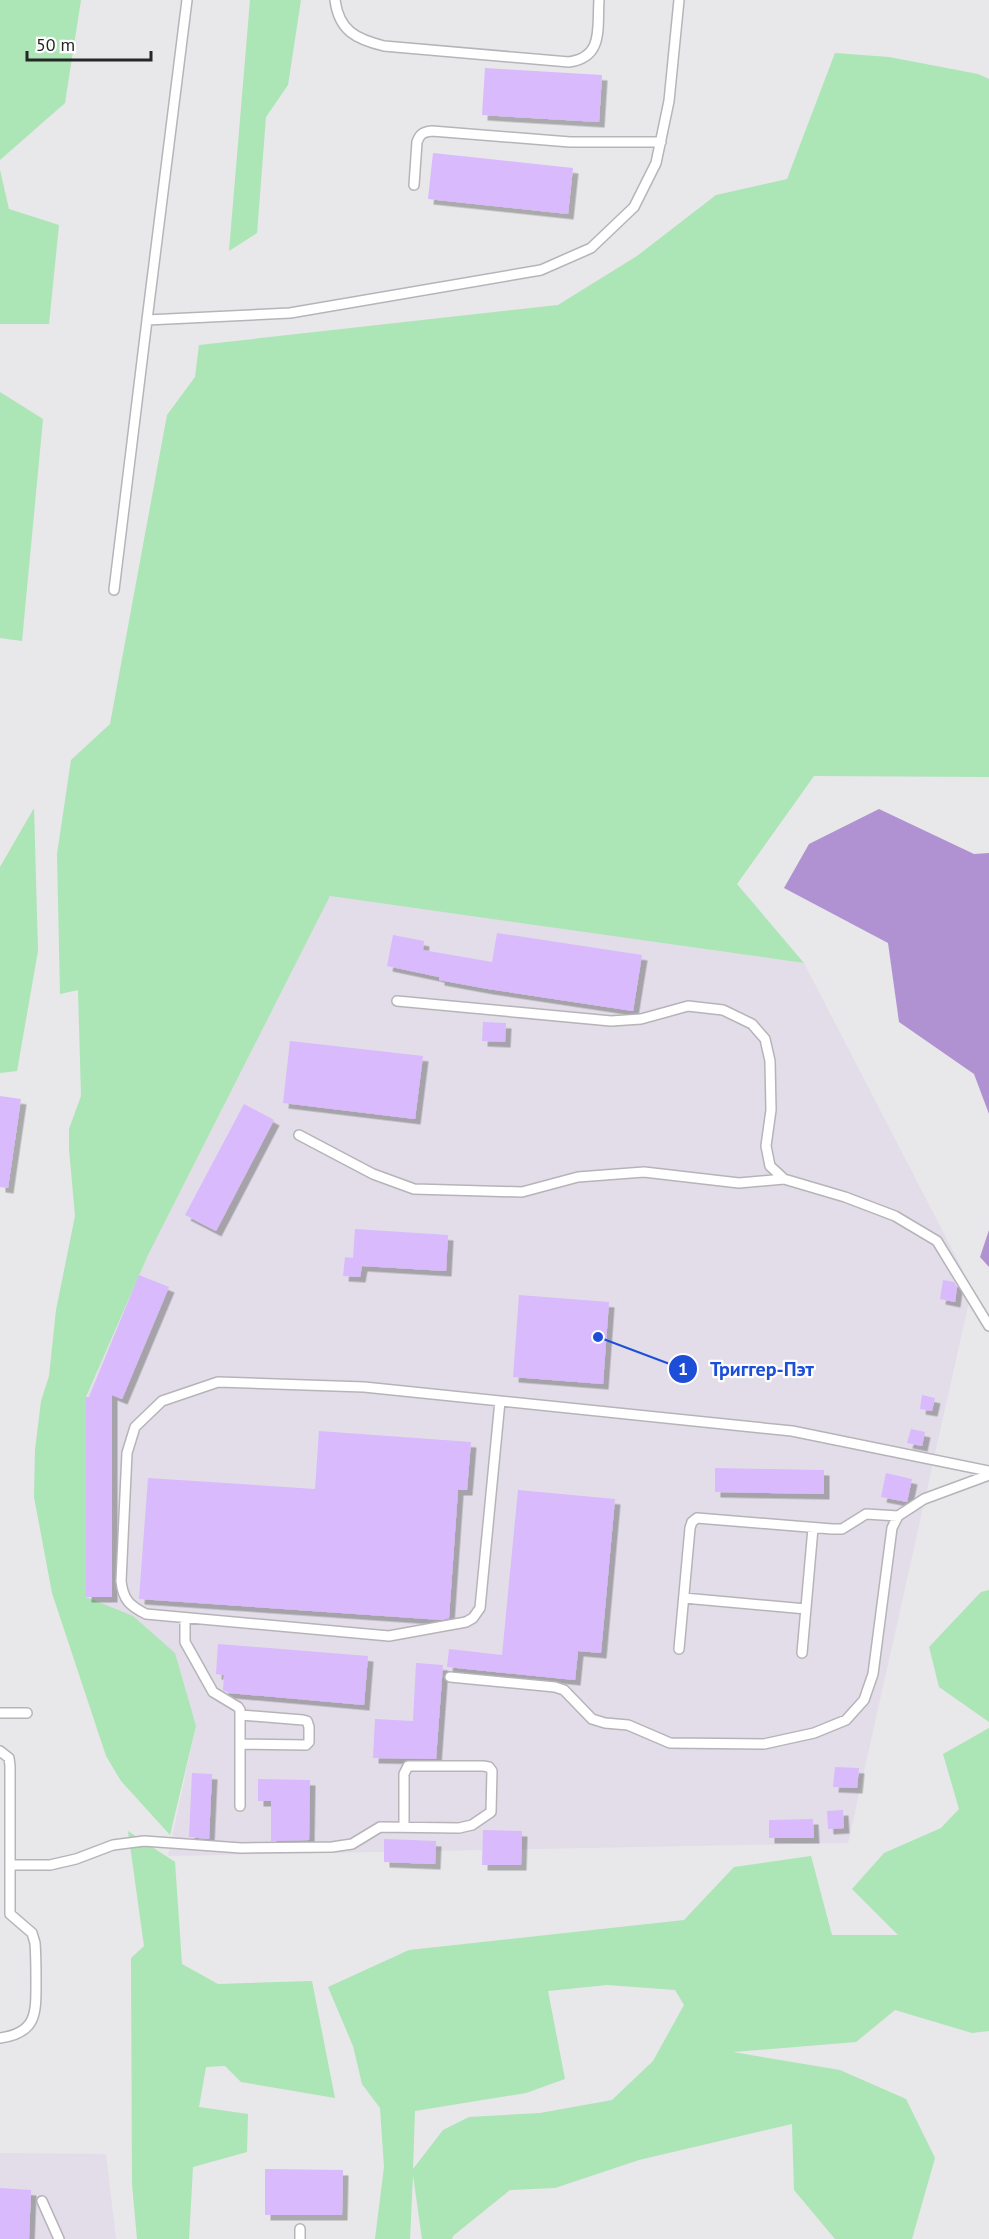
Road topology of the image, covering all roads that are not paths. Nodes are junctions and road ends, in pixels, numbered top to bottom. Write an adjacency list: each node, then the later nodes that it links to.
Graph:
1 (187, 0): 7 (lane)
2 (334, 0): 3 (lane)
3 (599, 0)
4 (679, 0): 5 (lane)
5 (661, 142): 6 (lane); 7 (lane)
6 (414, 185)
7 (147, 320): 8 (lane)
8 (114, 590)
9 (397, 1000): 11 (lane)
10 (299, 1135): 11 (lane)
11 (784, 1179): 12 (lane)
12 (989, 1326)
13 (500, 1401): 14 (lane); 19 (lane); 19 (lane)
14 (989, 1473): 15 (lane)
15 (898, 1516): 16 (lane); 22 (lane)
16 (813, 1528): 17 (lane); 18 (lane)
17 (684, 1598): 18 (lane); 20 (lane)
18 (806, 1609): 21 (lane)
19 (185, 1618): 25 (lane)
20 (679, 1649)
21 (802, 1653)
22 (450, 1677)
23 (0, 1713): 24 (lane)
24 (27, 1713)
25 (241, 1715): 26 (lane); 26 (lane)
26 (240, 1744): 28 (lane)
27 (0, 1751): 30 (lane)
28 (240, 1806)
29 (404, 1827): 29 (lane); 30 (lane)
30 (10, 1865): 31 (lane)
31 (5, 1914): 32 (lane)
32 (0, 2038)
33 (42, 2201): 35 (lane)
34 (300, 2229): 36 (lane)
35 (59, 2239)
36 (300, 2239)

